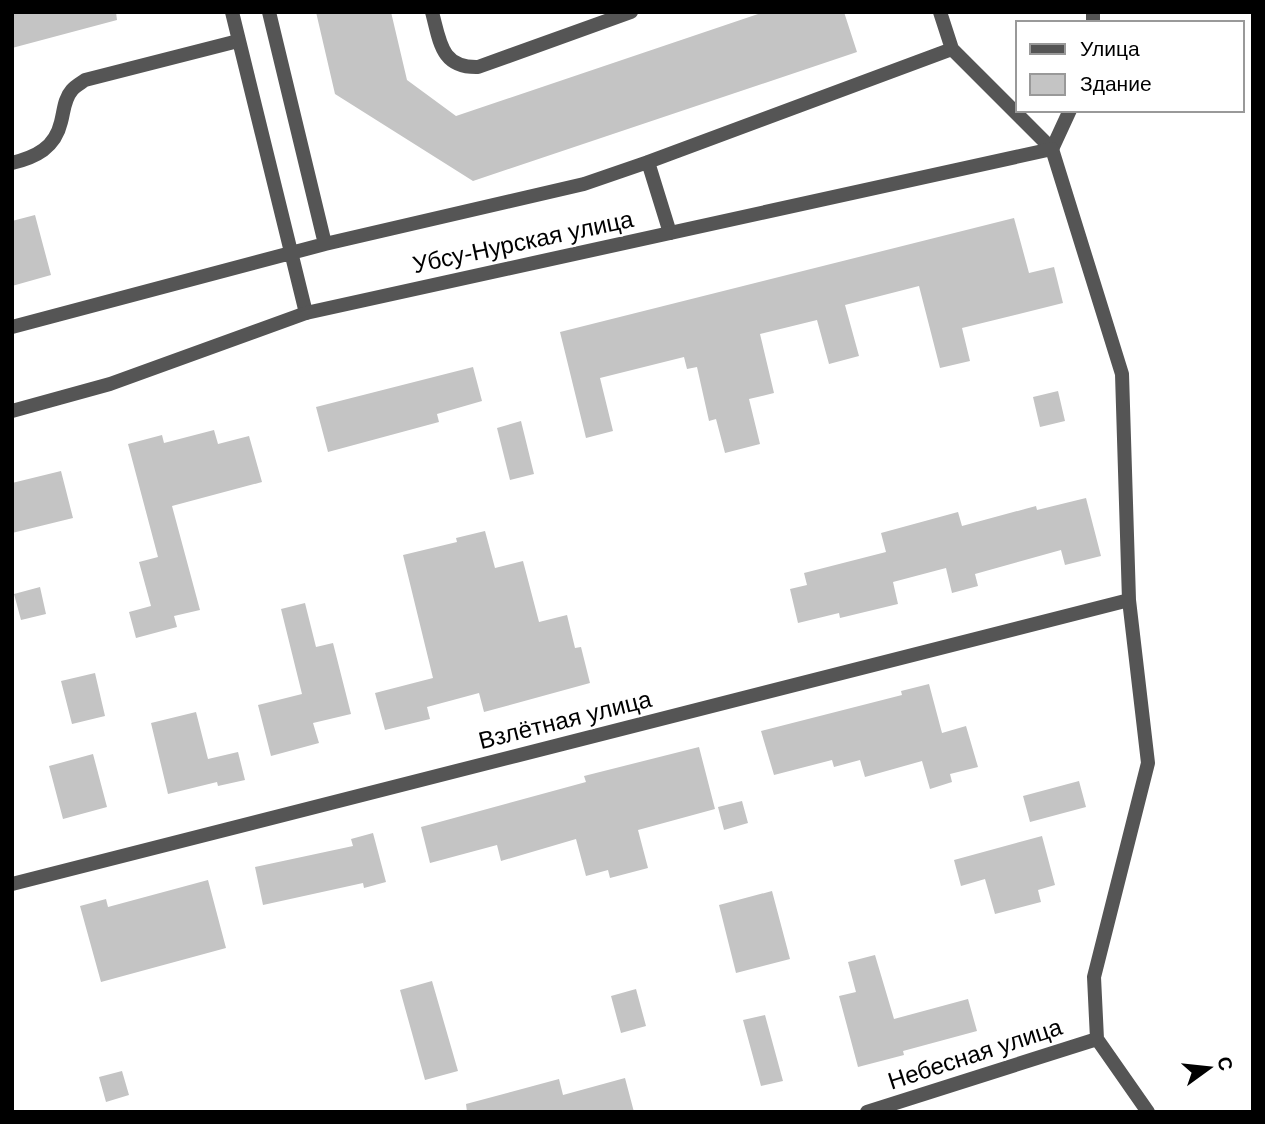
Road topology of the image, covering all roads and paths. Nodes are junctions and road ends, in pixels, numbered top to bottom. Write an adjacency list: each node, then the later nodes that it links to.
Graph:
1 (232, 12): 6 (street)
2 (269, 12): 13 (street)
3 (432, 12): 4 (street)
4 (631, 12)
5 (940, 12): 7 (street)
6 (238, 41): 11 (street); 14 (street)
7 (952, 49): 9 (street); 10 (street)
8 (1069, 112): 9 (street)
9 (1052, 149): 12 (street, Убсу-Нурская улица); 18 (street)
10 (648, 162): 12 (street); 13 (street)
11 (12, 163)
12 (670, 233): 15 (street, Убсу-Нурская улица)
13 (325, 244): 14 (street)
14 (290, 253): 15 (street); 16 (street)
15 (306, 313): 17 (street, Убсу-Нурская улица)
16 (12, 327)
17 (12, 411)
18 (1129, 600): 19 (street, Взлётная улица); 20 (street)
19 (12, 884)
20 (1097, 1039): 21 (street, Небесная улица); 22 (street)
21 (867, 1112)
22 (1147, 1112)

